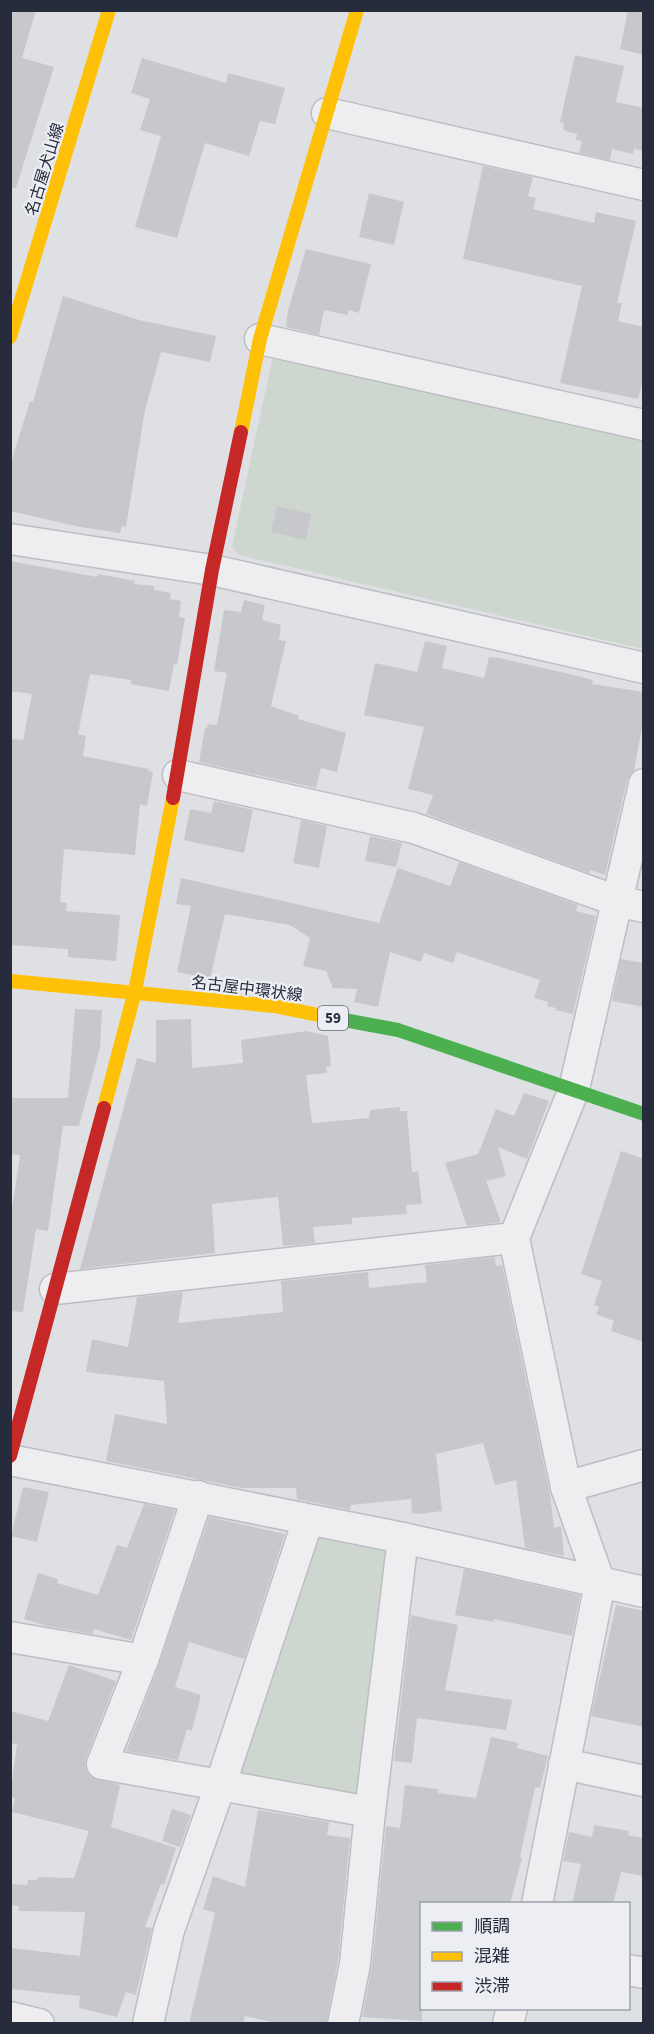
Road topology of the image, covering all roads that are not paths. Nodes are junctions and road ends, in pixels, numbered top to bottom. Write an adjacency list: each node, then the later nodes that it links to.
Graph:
1 (109, 10): 5 (street, 名古屋犬山線)
2 (357, 10): 3 (street)
3 (327, 113): 4 (street); 6 (street)
4 (644, 185)
5 (10, 337)
6 (260, 339): 7 (street); 9 (street)
7 (644, 425)
8 (10, 539): 9 (street)
9 (212, 570): 10 (street); 11 (street)
10 (644, 668)
11 (178, 775): 13 (street); 15 (street)
12 (644, 784): 13 (street)
13 (630, 904): 16 (street)
14 (10, 981): 15 (street, 名古屋中環状線 / 59)
15 (135, 991): 16 (street, 名古屋中環状線 / 59); 19 (street)
16 (574, 1089): 17 (street, 名古屋中環状線 / 59); 18 (street)
17 (644, 1114)
18 (514, 1238): 19 (street); 22 (street)
19 (56, 1289): 20 (street)
20 (10, 1458): 23 (street)
21 (644, 1465): 22 (street)
22 (566, 1487): 26 (street)
23 (198, 1496): 24 (street); 29 (street)
24 (308, 1520): 25 (street); 32 (street)
25 (403, 1538): 26 (street); 33 (street)
26 (600, 1583): 27 (street); 30 (street)
27 (644, 1592)
28 (10, 1637): 29 (street)
29 (143, 1660): 32 (street)
30 (564, 1764): 31 (street); 34 (street)
31 (644, 1781)
32 (220, 1786): 33 (street); 37 (street)
33 (369, 1812): 38 (street)
34 (537, 1902)
35 (10, 2017): 36 (street)
36 (39, 2024)
37 (148, 2024)
38 (343, 2024)

